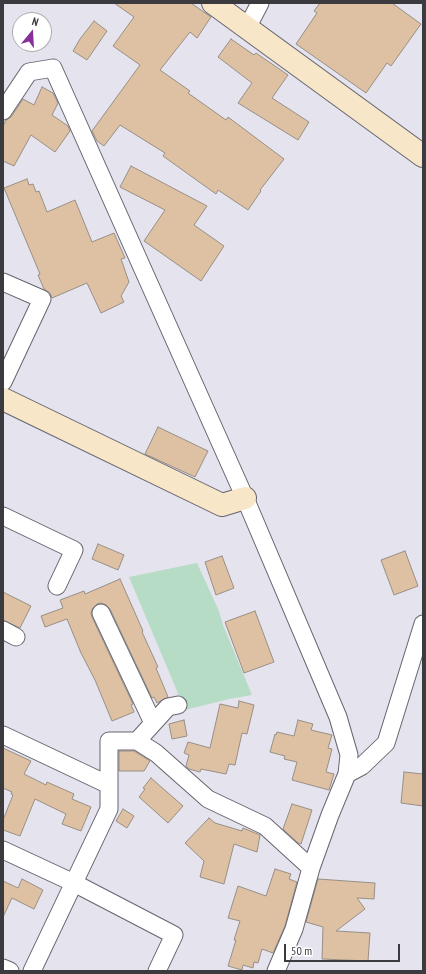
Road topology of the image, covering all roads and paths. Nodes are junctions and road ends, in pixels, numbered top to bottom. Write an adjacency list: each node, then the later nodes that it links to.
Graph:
1 (213, 3): 3 (street)
2 (260, 3): 3 (street)
3 (247, 28): 5 (street)
4 (3, 111): 9 (street)
5 (423, 156)
6 (3, 282): 7 (street)
7 (3, 382)
8 (3, 400): 9 (street)
9 (245, 498): 18 (street)
10 (3, 516): 11 (street)
11 (57, 586)
12 (101, 613): 15 (street)
13 (423, 624): 18 (street)
14 (178, 705): 15 (street)
15 (152, 723): 17 (street)
16 (3, 735): 19 (street)
17 (137, 741): 19 (street); 21 (street)
18 (347, 774): 21 (street)
19 (109, 784): 22 (street)
20 (3, 850): 22 (street)
21 (312, 868): 27 (street)
22 (74, 884): 25 (street); 26 (street)
23 (3, 968): 24 (street)
24 (10, 971)
25 (32, 971)
26 (156, 971)
27 (276, 971)

